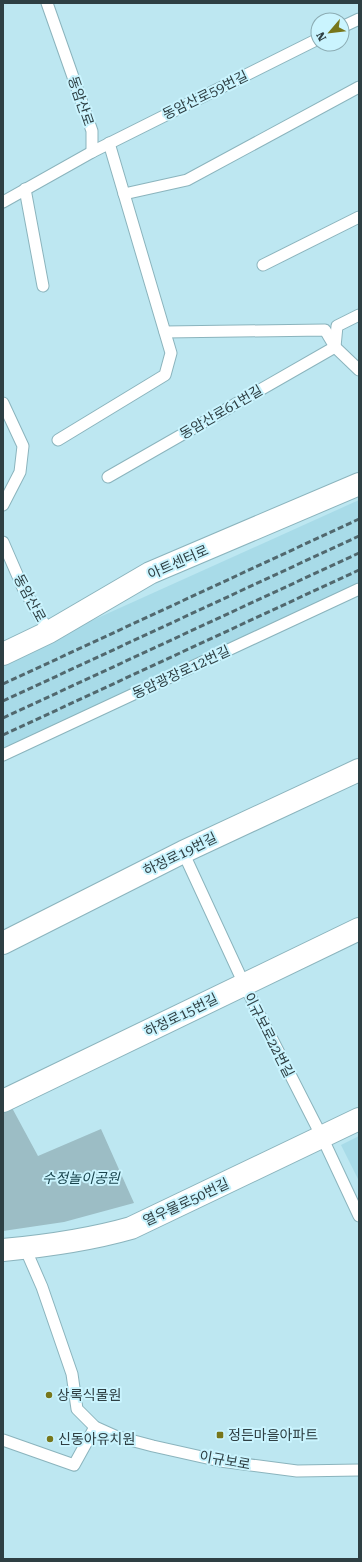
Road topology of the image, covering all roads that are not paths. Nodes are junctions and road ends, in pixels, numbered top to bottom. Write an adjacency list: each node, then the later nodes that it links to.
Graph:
1 (47, 3): 7 (lane, 동암산로)
2 (359, 18): 3 (lane)
3 (350, 23)
4 (310, 43): 6 (lane, 동암산로59번길)
5 (359, 87): 9 (lane)
6 (109, 143): 7 (lane, 동암산로59번길); 9 (lane)
7 (92, 152): 8 (lane)
8 (25, 190): 10 (lane); 13 (lane)
9 (124, 194): 15 (lane)
10 (3, 202)
11 (359, 216): 12 (lane)
12 (263, 265)
13 (43, 286)
14 (359, 315): 16 (lane)
15 (165, 332): 16 (lane); 19 (lane)
16 (335, 347): 17 (lane); 20 (lane, 동암산로61번길)
17 (359, 370)
18 (3, 403): 22 (lane)
19 (58, 440)
20 (108, 477)
21 (359, 484): 25 (street, 아트센터로)
22 (3, 505)
23 (3, 542): 25 (lane, 동암산로)
24 (359, 588): 27 (lane, 동암광장로12번길)
25 (49, 632): 26 (street, 아트센터로)
26 (3, 654)
27 (3, 755)
28 (359, 770): 29 (street, 하정로19번길)
29 (183, 852): 31 (street, 하정로19번길); 32 (lane, 이규보로22번길)
30 (359, 929): 32 (street, 하정로15번길)
31 (3, 943)
32 (244, 984): 33 (street, 하정로15번길); 35 (lane, 이규보로22번길)
33 (3, 1102)
34 (359, 1119): 35 (street, 열우물로50번길)
35 (322, 1137): 36 (lane, 이규보로22번길); 37 (street, 열우물로50번길)
36 (359, 1216)
37 (25, 1248): 38 (street, 열우물로50번길); 39 (lane, 이규보로)
38 (3, 1250)
39 (96, 1427): 40 (lane); 41 (lane, 이규보로)
40 (3, 1440)
41 (359, 1470)

